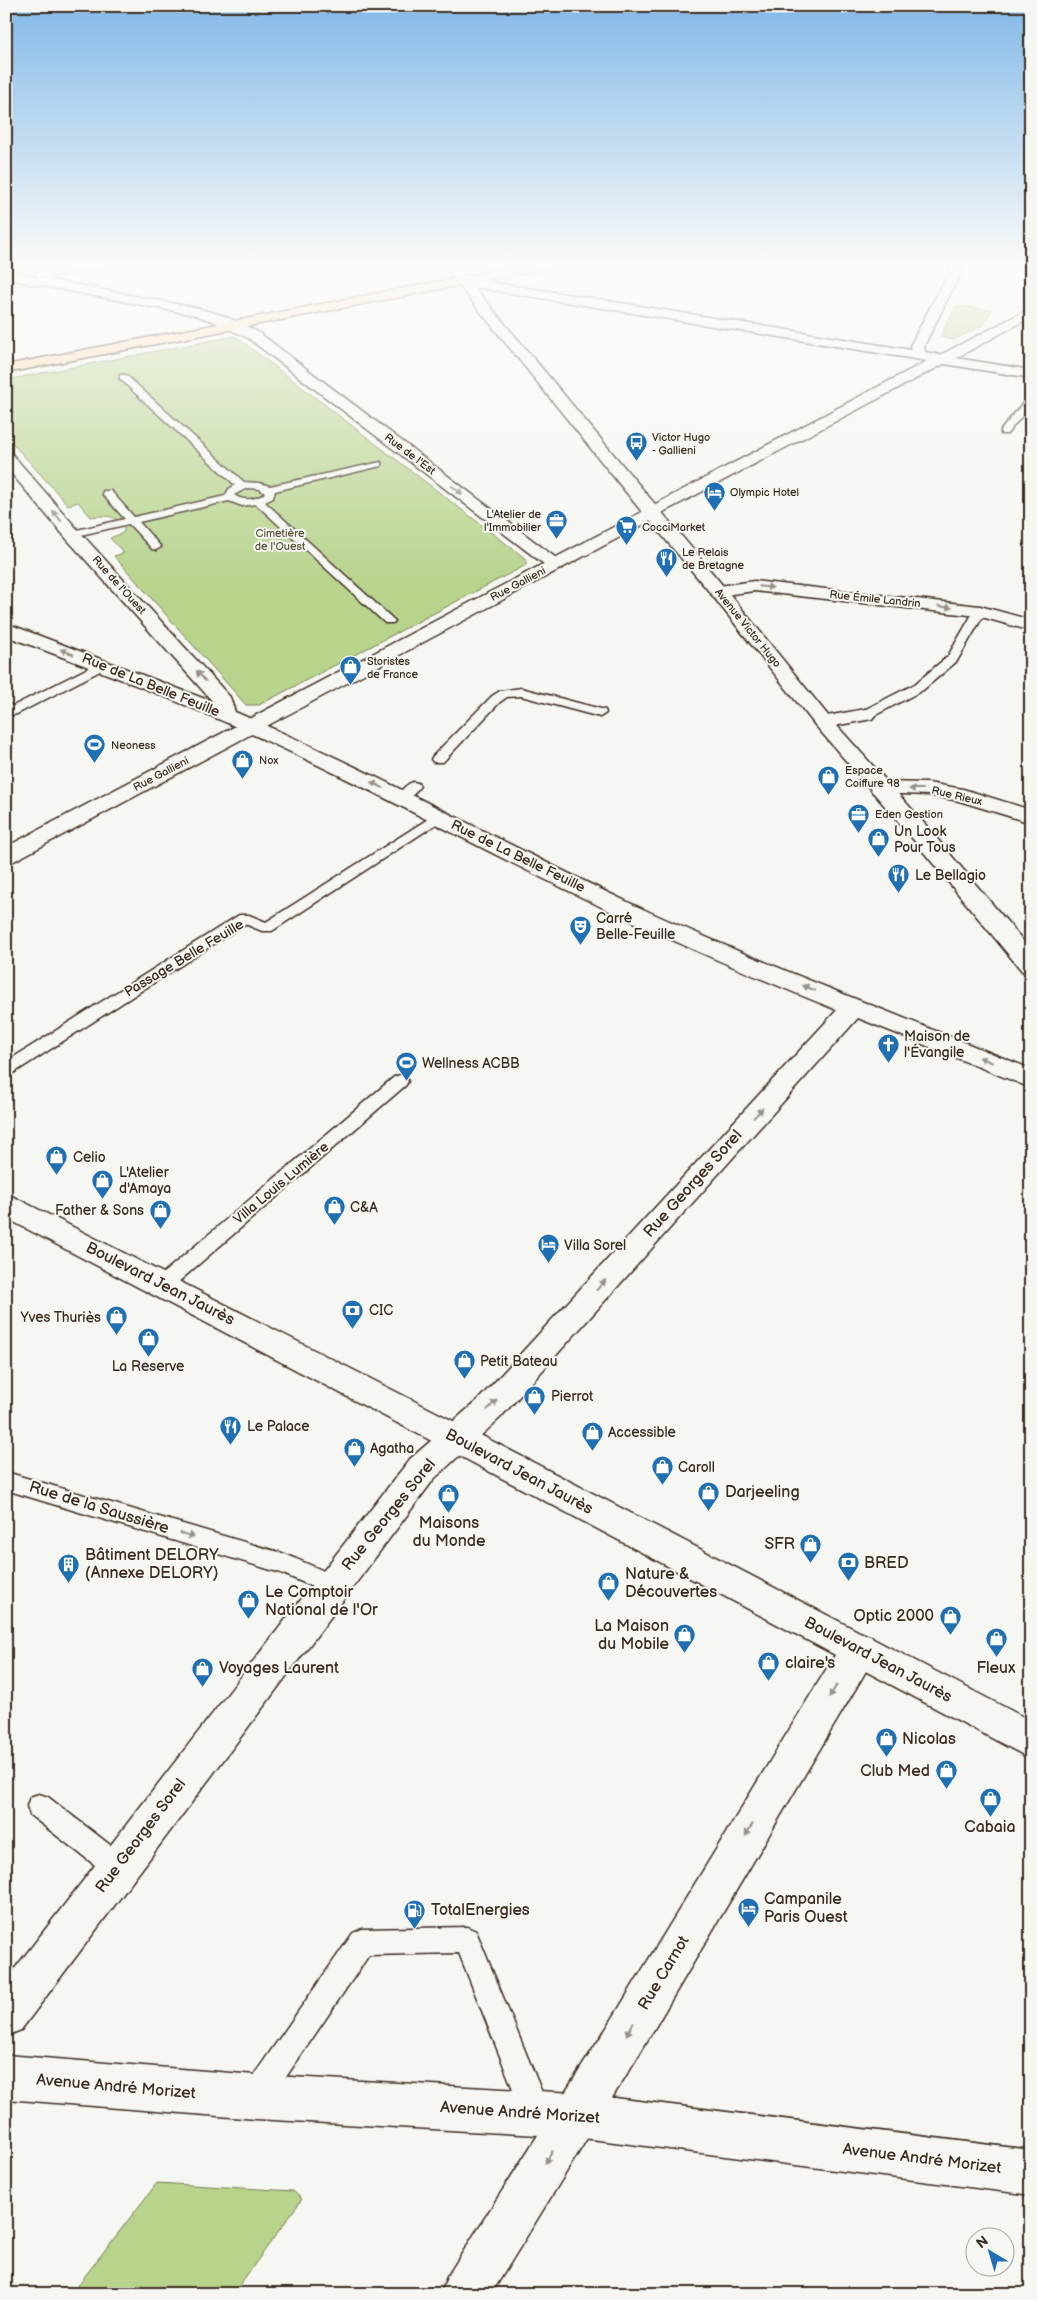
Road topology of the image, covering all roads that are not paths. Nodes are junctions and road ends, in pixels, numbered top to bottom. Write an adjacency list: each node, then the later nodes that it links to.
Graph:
1 (300, 371): 20 (street, Rue de l'Est, one-way to 20)
2 (535, 371): 16 (street, Avenue Victor Hugo)
3 (919, 371): 16 (street, Rue Gallieni)
4 (1010, 371): 5 (street)
5 (1031, 374)
6 (123, 377): 11 (lane)
7 (1029, 401): 8 (lane)
8 (1004, 432)
9 (6, 457): 18 (street, Rue de l'Ouest, one-way to 9)
10 (377, 464): 12 (lane)
11 (242, 486): 12 (lane); 14 (lane)
12 (269, 489): 15 (lane)
13 (107, 493): 17 (lane)
14 (230, 498): 15 (lane); 17 (lane)
15 (258, 501): 23 (lane)
16 (652, 513): 20 (street, Rue Gallieni); 21 (street, Avenue Victor Hugo)
17 (132, 520): 18 (lane); 19 (lane)
18 (72, 534): 31 (street, Rue de l'Ouest, one-way to 18)
19 (156, 547)
20 (555, 564): 33 (street, Rue Gallieni)
21 (718, 591): 22 (street, Rue Émile Landrin, one-way to 22); 32 (street, Avenue Victor Hugo)
22 (980, 611): 24 (street, Rue Émile Landrin); 30 (lane)
23 (389, 621)
24 (1031, 626)
25 (6, 629): 26 (street, Rue de La Belle Feuille, one-way to 25)
26 (98, 664): 27 (lane); 28 (lane); 31 (street, Rue de La Belle Feuille)
27 (15, 697)
28 (6, 707)
29 (600, 713): 34 (lane)
30 (865, 715): 32 (street)
31 (226, 716): 33 (street, Rue de La Belle Feuille)
32 (824, 722): 35 (street, Avenue Victor Hugo)
33 (249, 727): 36 (street, Rue de La Belle Feuille, one-way to 33); 38 (street, Rue Gallieni)
34 (438, 759)
35 (882, 788): 37 (street, Rue Rieux, one-way to 35); 39 (street, Avenue Victor Hugo)
36 (438, 816): 40 (street, Rue de La Belle Feuille, one-way to 36); 41 (lane, Passage Belle Feuille)
37 (1031, 817)
38 (6, 856)
39 (1031, 966)
40 (854, 1007): 42 (street, Rue de La Belle Feuille, one-way to 40); 46 (street, Rue Georges Sorel, one-way to 40)
41 (6, 1070)
42 (1031, 1079)
43 (400, 1081): 45 (lane, Villa Louis Lumière)
44 (6, 1205): 45 (street, Boulevard Jean Jaurès)
45 (162, 1284): 46 (street, Boulevard Jean Jaurès)
46 (456, 1438): 48 (street, Rue Georges Sorel); 49 (street, Boulevard Jean Jaurès)
47 (6, 1481): 48 (lane, Rue de la Saussière, one-way to 48)
48 (332, 1585): 52 (street, Rue Georges Sorel)
49 (859, 1650): 50 (street, Boulevard Jean Jaurès); 56 (street, Rue Carnot, one-way to 56)
50 (1031, 1741)
51 (39, 1806): 52 (lane)
52 (118, 1866): 53 (street, Rue Georges Sorel)
53 (6, 2015)
54 (6, 2078): 55 (street, Avenue André Morizet)
55 (256, 2097): 56 (street, Avenue André Morizet); 56 (lane)
56 (555, 2114): 57 (street, Avenue André Morizet); 58 (street, Rue Carnot, one-way to 58)
57 (1031, 2173)
58 (464, 2294)

